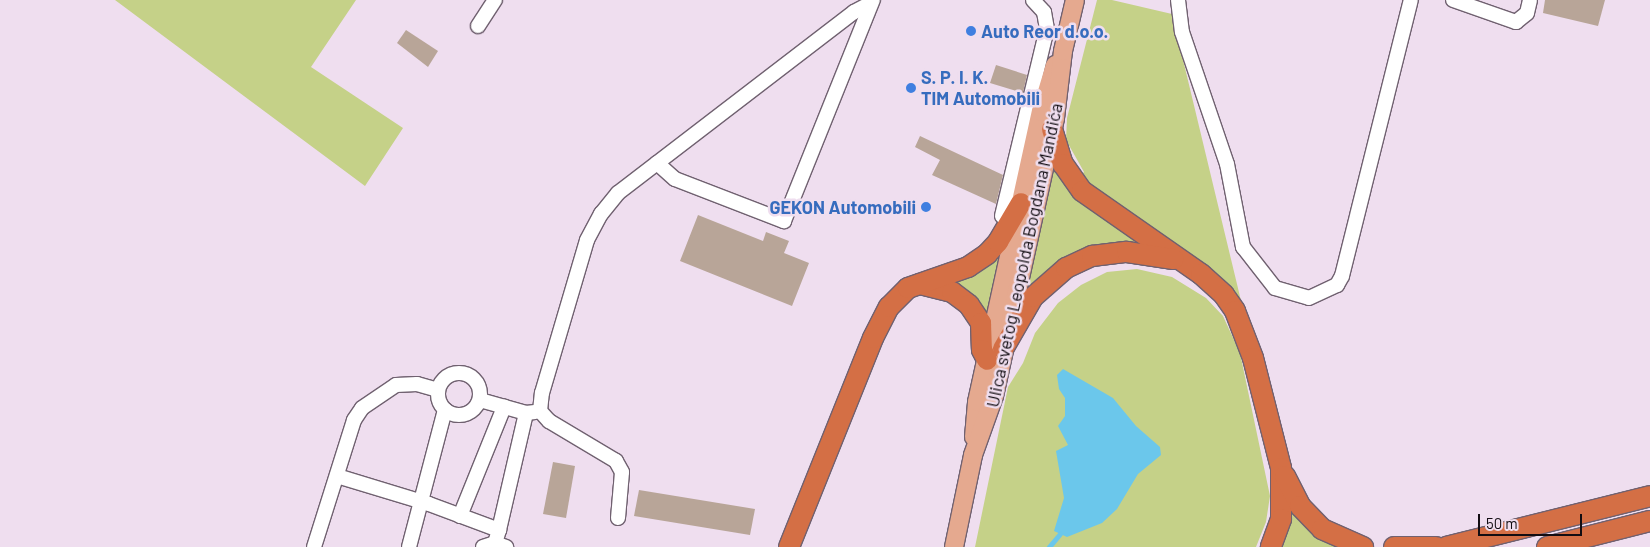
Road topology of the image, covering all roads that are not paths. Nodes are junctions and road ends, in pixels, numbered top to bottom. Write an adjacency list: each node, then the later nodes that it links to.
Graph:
1 (495, 0): 9 (street)
2 (1033, 0): 14 (street)
3 (1075, 0): 10 (main road, Ulica svetog Leopolda Bogdana Mandića)
4 (1178, 0): 5 (street)
5 (1411, 0)
6 (1453, 0): 7 (street)
7 (1530, 0)
8 (872, 2): 12 (street); 12 (street)
9 (478, 26)
10 (1063, 51): 11 (main road, Ulica svetog Leopolda Bogdana Mandića); 13 (main road, Ulica svetog Leopolda Bogdana Mandića)
11 (1052, 129): 15 (highway); 17 (main road, Ulica svetog Leopolda Bogdana Mandića)
12 (657, 163): 22 (street)
13 (1021, 202): 16 (highway); 17 (main road, Ulica svetog Leopolda Bogdana Mandića)
14 (1002, 216)
15 (1179, 260): 17 (highway); 24 (highway)
16 (920, 284): 17 (highway); 34 (highway)
17 (995, 355): 35 (main road, Ulica svetog Leopolda Bogdana Mandića)
18 (438, 390): 19 (street); 21 (street); 25 (street)
19 (480, 400): 20 (street); 21 (street)
20 (504, 407): 23 (street); 28 (street)
21 (445, 410): 27 (street)
22 (540, 412): 23 (street); 29 (street)
23 (526, 413): 31 (street)
24 (1281, 468): 36 (highway); 37 (highway)
25 (337, 476): 27 (street); 32 (street)
26 (1650, 496): 40 (highway)
27 (420, 501): 28 (street); 33 (street)
28 (460, 516): 31 (street)
29 (618, 518)
30 (1650, 521): 41 (highway)
31 (496, 542)
32 (314, 547)
33 (409, 547)
34 (789, 547)
35 (954, 547)
36 (1271, 547)
37 (1363, 547)
38 (1394, 547): 39 (highway)
39 (1436, 547)
40 (1446, 547)
41 (1547, 547)

